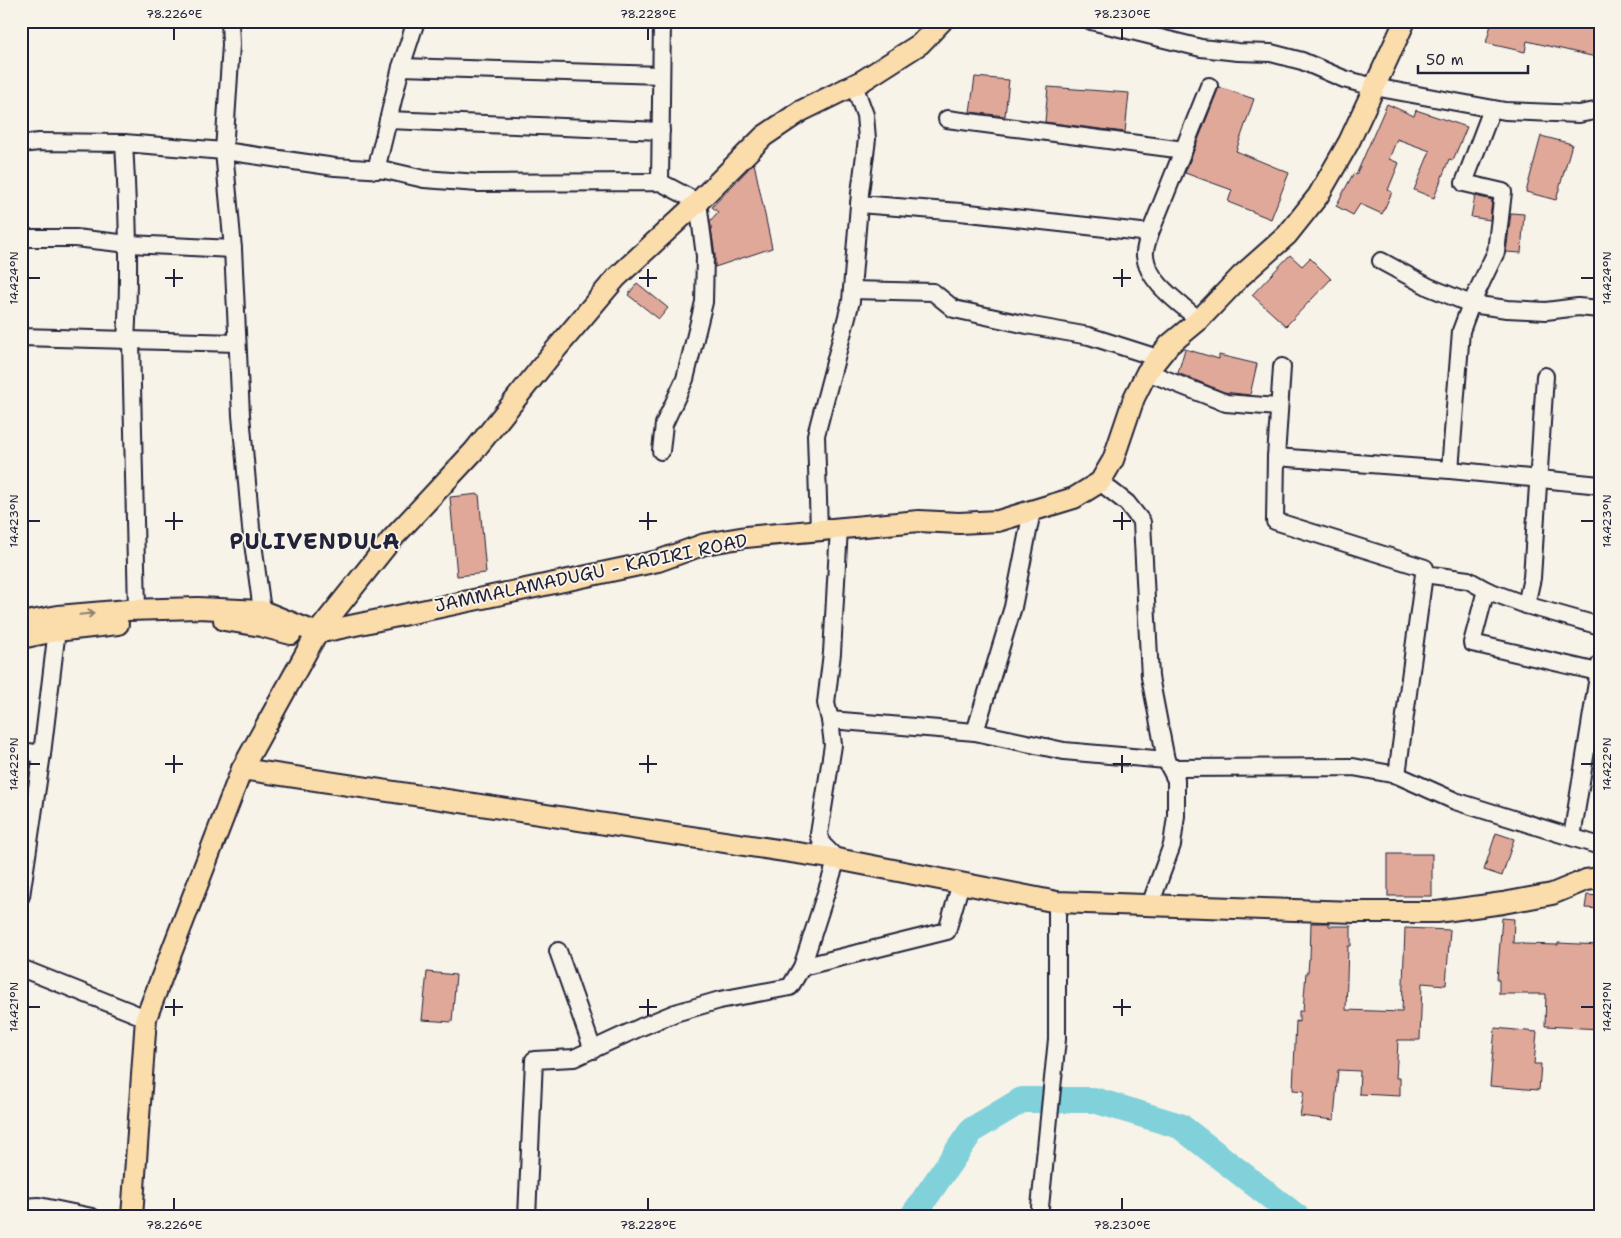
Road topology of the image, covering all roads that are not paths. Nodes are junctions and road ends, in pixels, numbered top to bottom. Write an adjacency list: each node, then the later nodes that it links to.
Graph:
1 (230, 21): 19 (street)
2 (416, 21): 7 (street)
3 (662, 21): 8 (street)
4 (942, 21): 9 (main road)
5 (1091, 21): 11 (street)
6 (1405, 21): 11 (main road, JAMMALAMADUGU - KADIRI ROAD)
7 (401, 67): 8 (street); 15 (street)
8 (661, 75): 16 (street)
9 (854, 85): 23 (main road); 24 (street)
10 (1210, 86): 20 (street)
11 (1374, 87): 12 (street); 33 (main road, JAMMALAMADUGU - KADIRI ROAD)
12 (1492, 109): 13 (street); 31 (street)
13 (1600, 110)
14 (947, 119): 20 (street)
15 (388, 120): 16 (street); 21 (street)
16 (661, 131): 22 (street)
17 (124, 142): 18 (street); 19 (street); 27 (street)
18 (21, 144)
19 (224, 150): 21 (street); 28 (street)
20 (1184, 150): 25 (street)
21 (376, 170): 22 (street)
22 (660, 182): 23 (street)
23 (698, 202): 41 (street); 59 (main road)
24 (859, 204): 25 (street); 30 (street)
25 (1150, 233): 33 (street)
26 (21, 238): 27 (street)
27 (129, 244): 28 (street); 35 (street)
28 (233, 248): 36 (street)
29 (1381, 261): 31 (street)
30 (852, 290): 37 (street); 49 (street)
31 (1471, 304): 32 (street); 43 (street)
32 (1600, 309)
33 (1199, 320): 37 (main road, JAMMALAMADUGU - KADIRI ROAD)
34 (21, 337): 35 (street)
35 (128, 341): 36 (street); 53 (street)
36 (237, 343): 54 (street)
37 (1153, 365): 40 (street); 45 (main road, JAMMALAMADUGU - KADIRI ROAD)
38 (1282, 367): 40 (street)
39 (1545, 376): 44 (street)
40 (1278, 407): 42 (street)
41 (661, 450)
42 (1276, 457): 43 (street); 50 (street)
43 (1450, 470): 44 (street)
44 (1538, 478): 46 (street); 52 (street)
45 (1100, 482): 47 (main road, JAMMALAMADUGU - KADIRI ROAD); 65 (street)
46 (1600, 485)
47 (1032, 511): 48 (main road, JAMMALAMADUGU - KADIRI ROAD); 62 (street)
48 (839, 528): 49 (main road, JAMMALAMADUGU - KADIRI ROAD); 61 (street)
49 (819, 530): 59 (main road, JAMMALAMADUGU - KADIRI ROAD)
50 (1424, 574): 51 (street); 67 (street)
51 (1486, 590): 52 (street); 60 (street)
52 (1526, 606): 57 (street)
53 (136, 610): 54 (main road); 56 (main road, one-way to 53)
54 (262, 611): 59 (main road)
55 (21, 623): 56 (main road)
56 (57, 624): 58 (main road); 59 (main road); 64 (street)
57 (1600, 626)
58 (21, 638)
59 (314, 638): 66 (main road)
60 (1599, 668): 69 (street)
61 (830, 720): 62 (street); 71 (street)
62 (975, 732): 65 (street)
63 (21, 751): 64 (street)
64 (42, 754): 68 (street)
65 (1168, 764): 67 (street); 76 (street)
66 (242, 769): 71 (main road); 80 (main road)
67 (1397, 775): 69 (street)
68 (27, 816): 74 (street)
69 (1572, 837): 70 (street)
70 (1600, 846)
71 (837, 858): 73 (main road); 78 (street)
72 (1600, 878): 76 (main road)
73 (961, 883): 75 (main road); 78 (street)
74 (22, 888)
75 (1057, 902): 76 (main road); 86 (street)
76 (1150, 905)
77 (558, 951): 81 (street)
78 (802, 966): 81 (street)
79 (21, 968): 80 (street)
80 (146, 1018): 84 (main road)
81 (593, 1050): 85 (street)
82 (21, 1208): 83 (street)
83 (92, 1217)
84 (132, 1217)
85 (528, 1217)
86 (1039, 1217)

